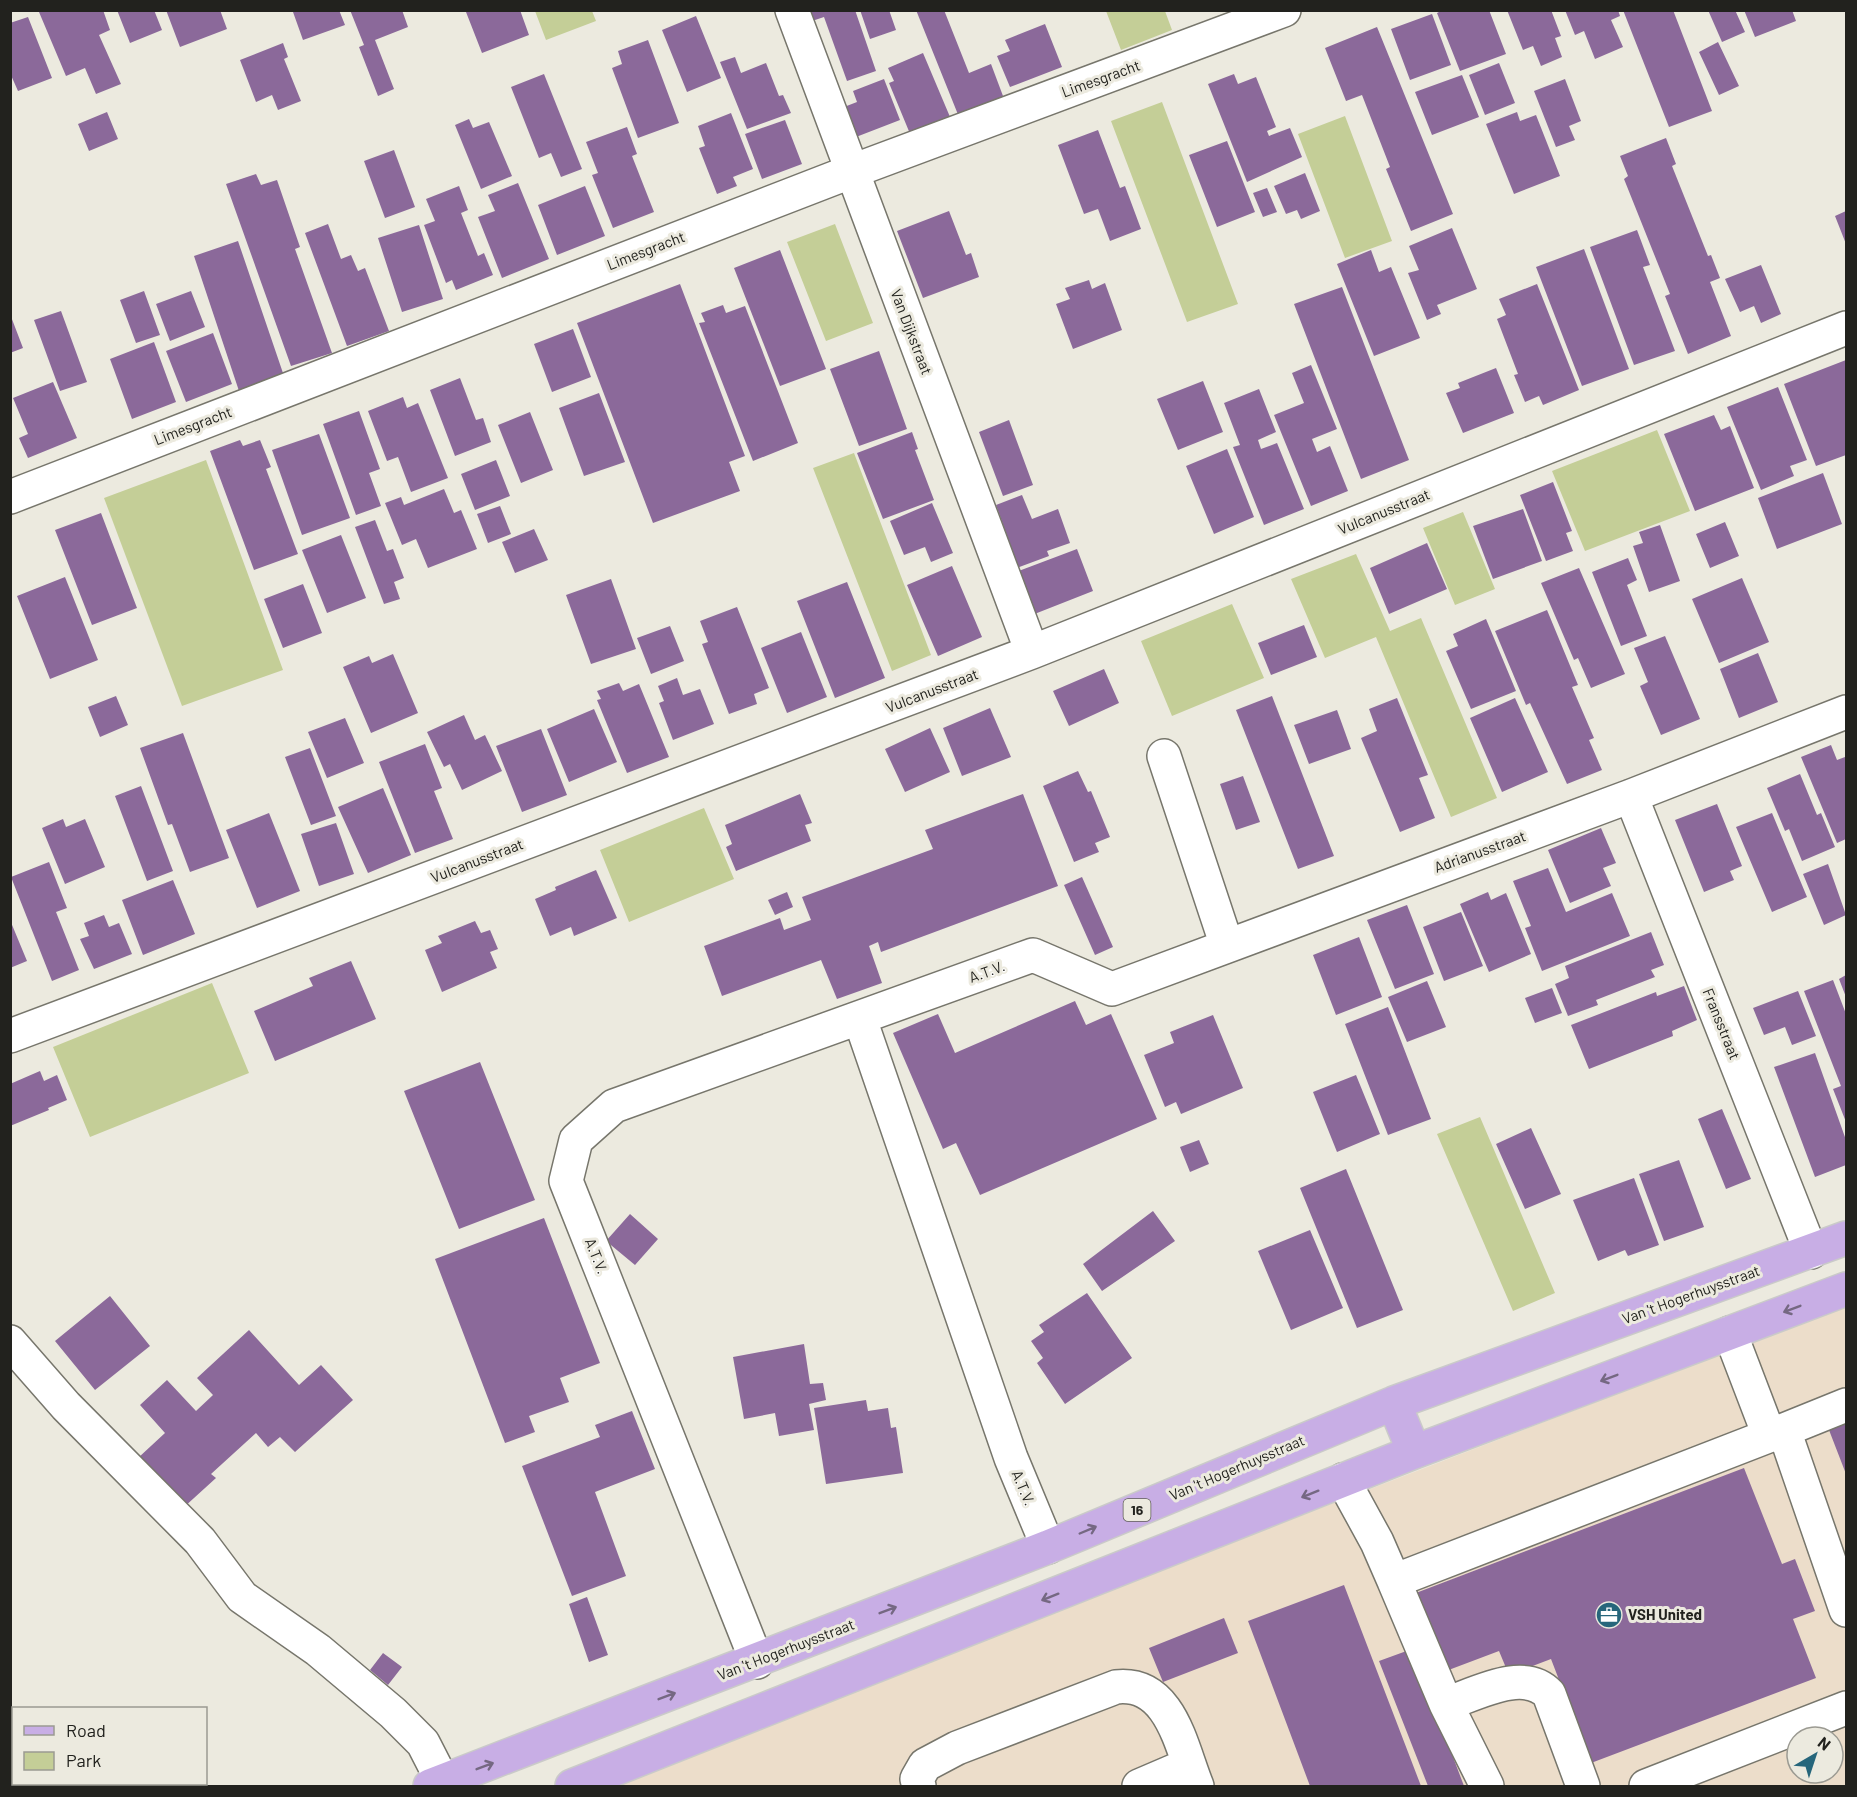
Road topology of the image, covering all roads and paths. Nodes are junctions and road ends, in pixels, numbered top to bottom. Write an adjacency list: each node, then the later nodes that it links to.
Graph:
1 (792, 10): 3 (street, Van Dijkstraat)
2 (1284, 10): 3 (street, Limesgracht)
3 (850, 172): 5 (street, Limesgracht); 6 (street, Van Dijkstraat)
4 (1846, 328): 6 (street, Vulcanusstraat)
5 (10, 497)
6 (1032, 652): 13 (street, Vulcanusstraat)
7 (1846, 712): 9 (street, Adrianusstraat)
8 (1164, 756): 10 (street)
9 (1631, 796): 10 (street, Adrianusstraat); 15 (street, Fransstraat)
10 (1227, 946): 11 (street, Adrianusstraat)
11 (1112, 989): 12 (street, A.T.V.)
12 (860, 1019): 24 (street, A.T.V.); 27 (street, A.T.V.)
13 (10, 1036)
14 (1846, 1238): 15 (main road, Van 't Hogerhuysstraat / 16)
15 (1811, 1252): 19 (main road, Van 't Hogerhuysstraat / 16)
16 (1846, 1289): 17 (main road, one-way to 17)
17 (1730, 1333): 21 (street); 22 (main road, one-way to 22)
18 (10, 1342): 31 (street)
19 (1394, 1403): 22 (main road); 24 (main road, Van 't Hogerhuysstraat / 16, one-way to 19)
20 (1846, 1405): 21 (street)
21 (1777, 1433): 25 (street); 26 (street)
22 (1414, 1452): 23 (main road)
23 (1343, 1480): 25 (street); 32 (main road, one-way to 32)
24 (1048, 1547): 27 (main road, Van 't Hogerhuysstraat / 16, one-way to 24)
25 (1394, 1581): 28 (street)
26 (1846, 1610)
27 (757, 1662): 31 (main road, Van 't Hogerhuysstraat / 16, one-way to 27)
28 (1446, 1704): 35 (street); 36 (street)
29 (1846, 1708): 37 (street)
30 (1192, 1776): 33 (street); 34 (street)
31 (437, 1784)
32 (572, 1786)
33 (919, 1786)
34 (1139, 1786)
35 (1488, 1786)
36 (1583, 1786)
37 (1646, 1786)

